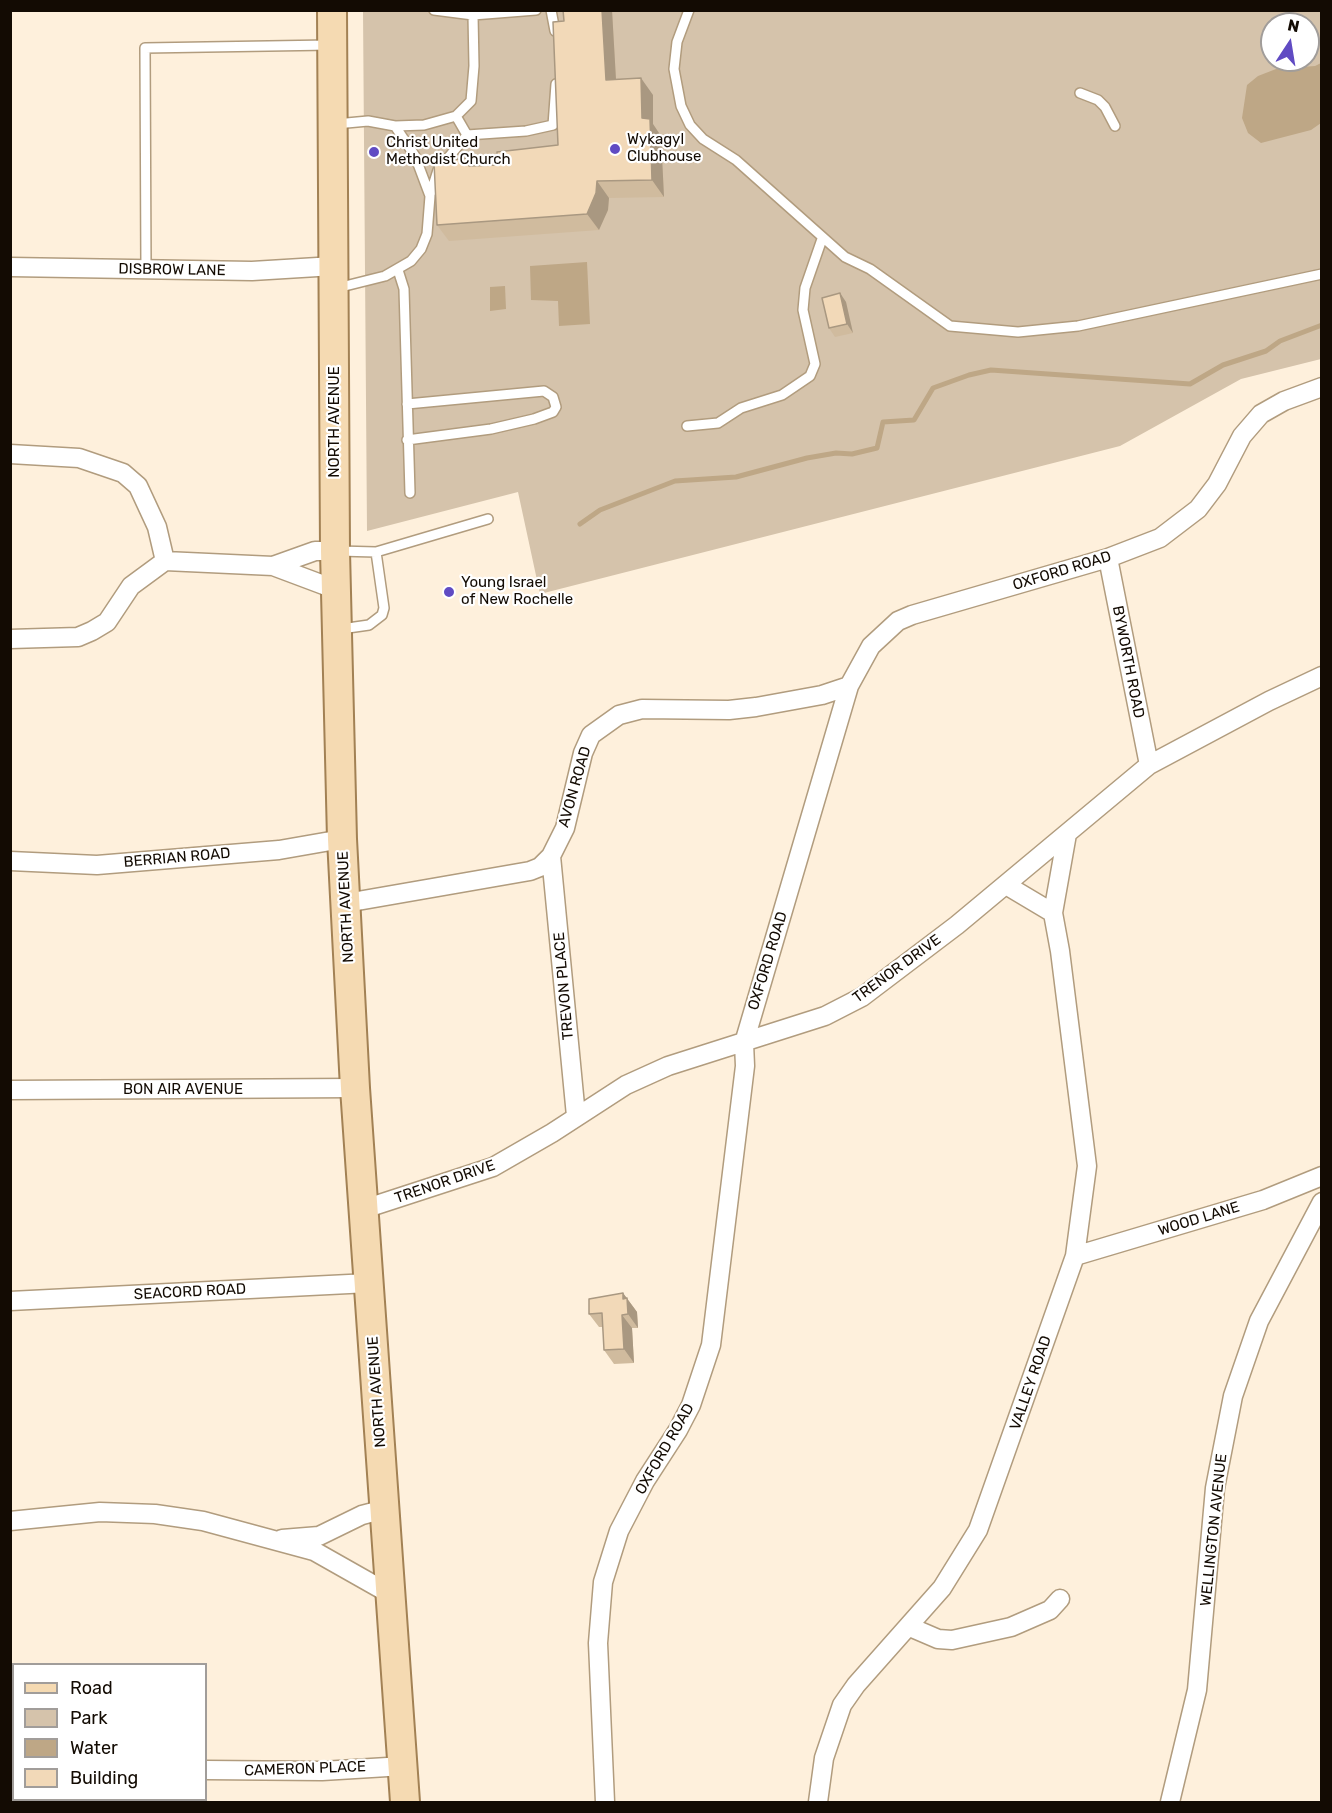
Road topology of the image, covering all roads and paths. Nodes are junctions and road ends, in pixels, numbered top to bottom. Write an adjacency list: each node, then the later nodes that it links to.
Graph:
1 (332, 10): 7 (main road, NORTH AVENUE)
2 (434, 10): 6 (lane)
3 (536, 10): 6 (lane)
4 (551, 10): 8 (lane)
5 (689, 10): 17 (lane)
6 (473, 15): 11 (lane)
7 (332, 45): 12 (main road, NORTH AVENUE); 19 (lane)
8 (555, 45)
9 (556, 77): 15 (lane)
10 (1080, 93): 14 (lane)
11 (456, 116): 13 (lane); 15 (lane)
12 (334, 124): 13 (lane); 22 (main road, NORTH AVENUE)
13 (394, 126): 16 (lane)
14 (1115, 126)
15 (467, 135): 16 (lane)
16 (430, 196): 20 (lane)
17 (822, 239): 21 (lane); 25 (lane)
18 (10, 267): 19 (street, DISBROW LANE)
19 (146, 270): 22 (street, DISBROW LANE)
20 (398, 270): 22 (lane); 24 (lane)
21 (1322, 274)
22 (334, 277): 30 (main road, NORTH AVENUE)
23 (1322, 387): 32 (street, OXFORD ROAD)
24 (407, 404): 26 (lane); 26 (lane)
25 (687, 426)
26 (408, 440): 28 (lane)
27 (10, 454): 33 (street)
28 (410, 493)
29 (488, 519): 31 (lane)
30 (335, 551): 31 (lane); 34 (street); 35 (main road, NORTH AVENUE)
31 (376, 552): 36 (lane)
32 (1108, 558): 39 (street, OXFORD ROAD); 40 (street, BYWORTH ROAD)
33 (165, 561): 34 (street); 37 (street)
34 (273, 566): 35 (street)
35 (337, 590): 36 (main road, NORTH AVENUE)
36 (339, 629): 42 (main road, NORTH AVENUE)
37 (10, 639)
38 (1322, 676): 40 (street, TRENOR DRIVE)
39 (849, 686): 43 (street, AVON ROAD); 48 (street, OXFORD ROAD)
40 (1149, 765): 41 (street, TRENOR DRIVE)
41 (1067, 834): 45 (street, TRENOR DRIVE); 47 (street, VALLEY ROAD)
42 (342, 839): 44 (street, BERRIAN ROAD); 46 (main road, NORTH AVENUE)
43 (551, 856): 46 (street); 51 (street, TREVON PLACE)
44 (10, 861)
45 (1006, 885): 47 (street); 48 (street, TRENOR DRIVE)
46 (346, 903): 49 (main road, NORTH AVENUE)
47 (1053, 914): 55 (street, VALLEY ROAD)
48 (744, 1042): 51 (street, TRENOR DRIVE); 67 (street, OXFORD ROAD)
49 (355, 1088): 50 (street, BON AIR AVENUE); 54 (main road, NORTH AVENUE)
50 (10, 1090)
51 (576, 1116): 54 (street, TRENOR DRIVE)
52 (1322, 1176): 55 (street, WOOD LANE)
53 (1322, 1202): 69 (street, WELLINGTON AVENUE)
54 (364, 1209): 56 (main road, NORTH AVENUE)
55 (1075, 1256): 63 (street, VALLEY ROAD)
56 (369, 1282): 57 (street, SEACORD ROAD); 58 (main road, NORTH AVENUE)
57 (10, 1300)
58 (385, 1509): 60 (street); 61 (main road, NORTH AVENUE)
59 (10, 1521): 60 (street)
60 (280, 1540): 61 (street)
61 (390, 1594): 64 (main road, NORTH AVENUE)
62 (1060, 1599): 63 (street)
63 (910, 1627): 68 (street, VALLEY ROAD)
64 (404, 1766): 65 (street, CAMERON PLACE); 66 (main road, NORTH AVENUE)
65 (207, 1770)
66 (405, 1803)
67 (604, 1803)
68 (819, 1803)
69 (1170, 1803)

